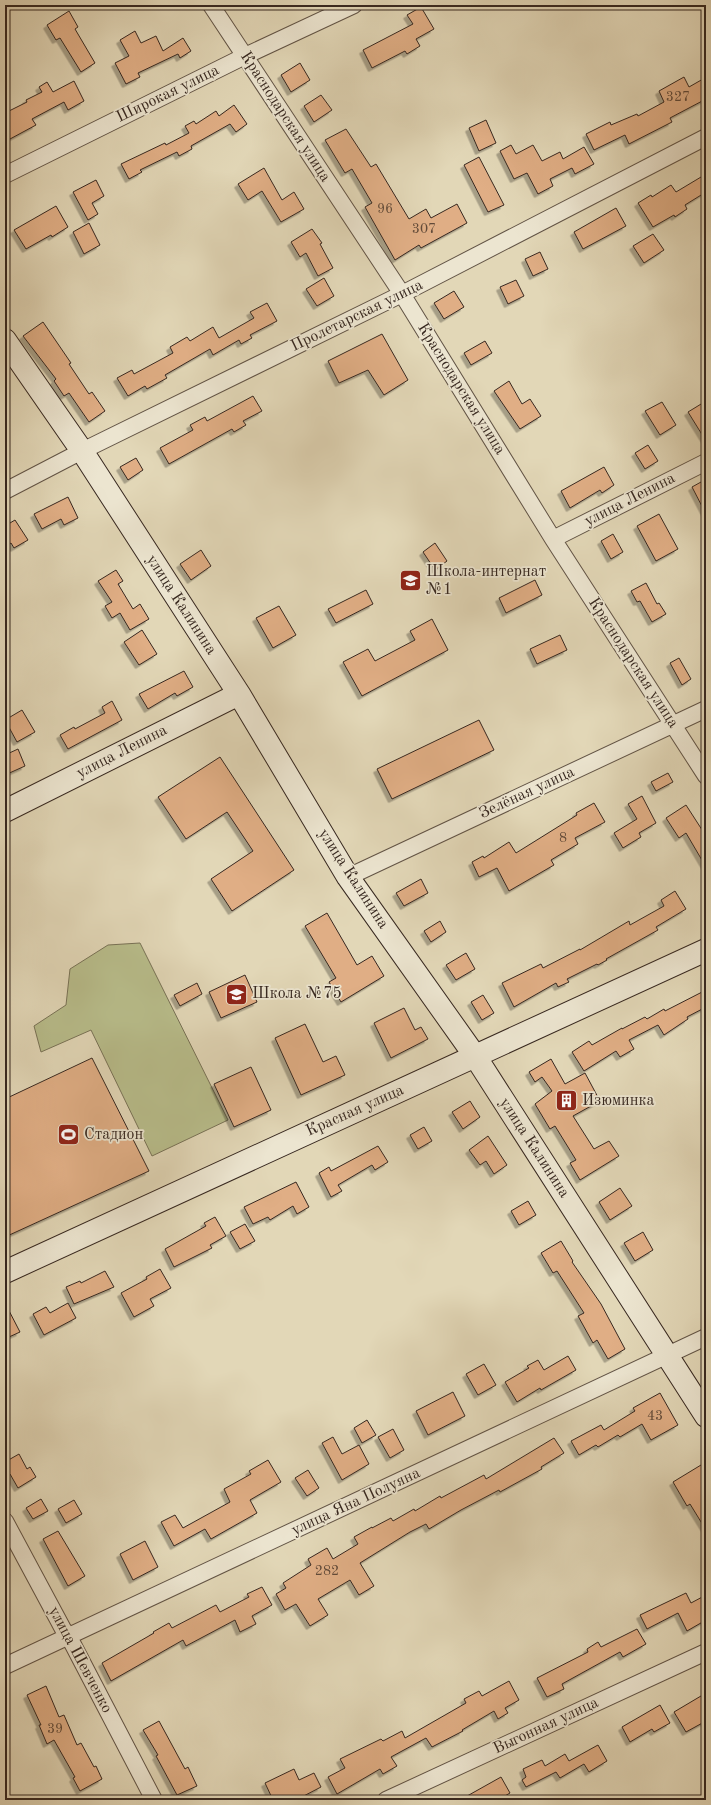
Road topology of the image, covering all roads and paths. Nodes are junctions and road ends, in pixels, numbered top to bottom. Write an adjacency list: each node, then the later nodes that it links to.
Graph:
1 (211, 5): 3 (street, Краснодарская улица)
2 (354, 5): 3 (street, Широкая улица)
3 (245, 56): 5 (street, Широкая улица); 6 (street, Краснодарская улица)
4 (706, 137): 6 (street, Пролетарская улица)
5 (5, 175)
6 (402, 294): 8 (street, Пролетарская улица); 11 (street, Краснодарская улица)
7 (5, 340): 8 (street, улица Калинина)
8 (82, 451): 10 (street, Пролетарская улица); 12 (street, улица Калинина)
9 (706, 462): 11 (street, улица Ленина)
10 (5, 491)
11 (553, 539): 14 (street, Краснодарская улица)
12 (239, 694): 16 (street, улица Ленина); 17 (street, улица Калинина)
13 (706, 709): 14 (street, Зелёная улица)
14 (672, 725): 15 (street, Краснодарская улица); 17 (street, Зелёная улица)
15 (706, 776)
16 (5, 811)
17 (348, 877): 19 (street, улица Калинина)
18 (706, 950): 19 (street, Красная улица)
19 (475, 1056): 20 (street, Красная улица); 22 (street, улица Калинина)
20 (5, 1272)
21 (706, 1337): 22 (street, улица Яна Полуяна)
22 (668, 1356): 23 (street, улица Калинина); 25 (street, улица Яна Полуяна)
23 (706, 1416)
24 (5, 1521): 25 (street, улица Шевченко)
25 (69, 1636): 27 (street, улица Яна Полуяна); 28 (street, улица Шевченко)
26 (706, 1652): 29 (street, Выгонная улица)
27 (5, 1666)
28 (154, 1800)
29 (386, 1800)

